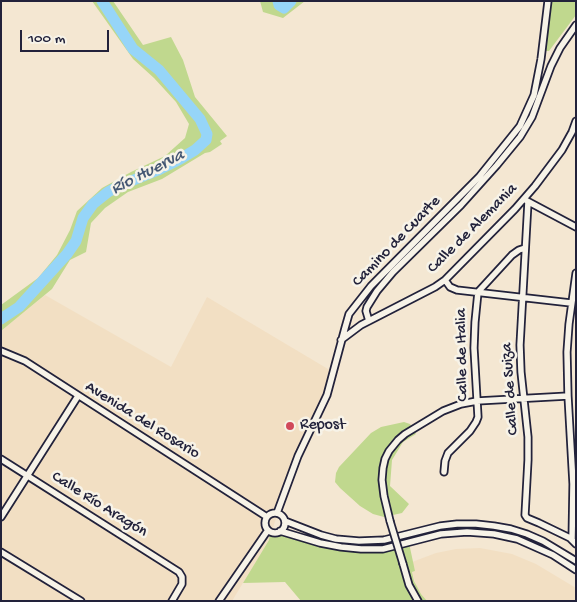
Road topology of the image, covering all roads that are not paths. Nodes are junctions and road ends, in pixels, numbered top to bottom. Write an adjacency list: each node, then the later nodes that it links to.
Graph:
1 (548, 1): 13 (street, Camino de Cuarte)
2 (576, 25): 12 (street)
3 (576, 121): 4 (street, Calle de Alemania)
4 (526, 200): 5 (street); 6 (street, Calle de Suiza); 8 (street, Calle de Alemania)
5 (576, 227)
6 (525, 248): 9 (street, Calle de Italia); 10 (street, Calle de Suiza)
7 (576, 273): 11 (street)
8 (445, 280): 9 (street); 12 (street, Calle de Alemania)
9 (478, 292): 10 (street); 21 (street, Calle de Italia)
10 (522, 298): 11 (street); 20 (street, Calle de Suiza)
11 (571, 303): 19 (street)
12 (369, 321): 14 (street, Calle de Alemania)
13 (346, 325): 14 (street); 15 (street); 16 (street, Camino de Cuarte)
14 (361, 325): 15 (street, Calle de Alemania)
15 (354, 330): 16 (street, Calle de Alemania)
16 (342, 340): 25 (street, Camino de Cuarte)
17 (1, 351): 18 (street, Avenida del Rosario)
18 (78, 396): 24 (street); 27 (street, Avenida del Rosario)
19 (568, 396): 20 (street); 31 (street)
20 (524, 400): 21 (street); 31 (street, Calle de Suiza)
21 (477, 401): 23 (street, Calle de Italia); 38 (street, bridge)
22 (1, 459): 24 (street, Calle Río Aragón)
23 (444, 472)
24 (27, 476): 26 (street); 36 (street, Calle Río Aragón)
25 (277, 513): 27 (street); 28 (street)
26 (1, 517)
27 (267, 517): 29 (street)
28 (284, 521): 30 (street); 33 (street)
29 (268, 530): 30 (street); 37 (street)
30 (280, 531): 34 (street)
31 (574, 542)
32 (1, 552): 35 (street)
33 (576, 561)
34 (576, 570)
35 (81, 601)
36 (172, 601)
37 (219, 601)
38 (418, 601)

